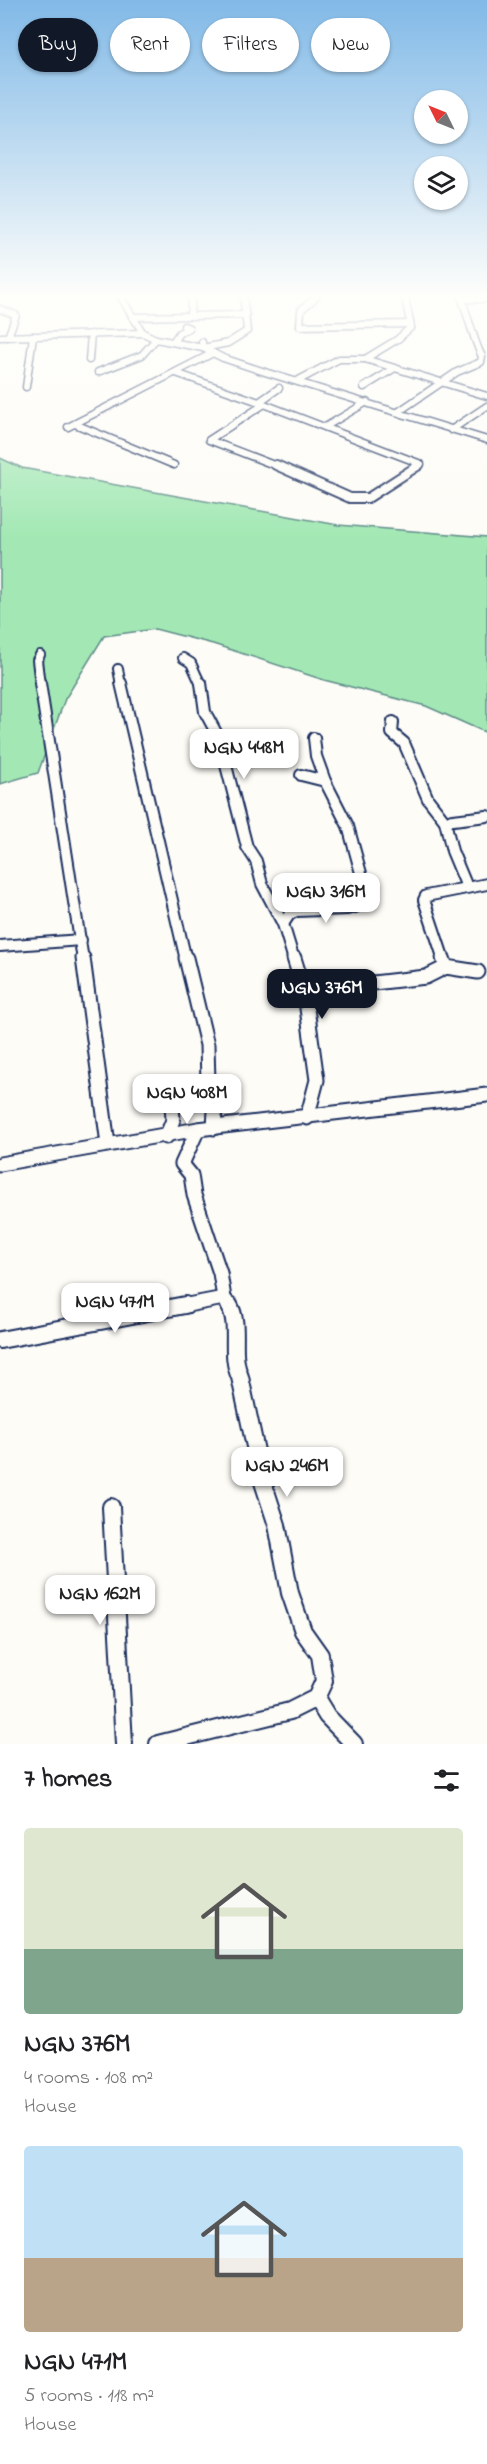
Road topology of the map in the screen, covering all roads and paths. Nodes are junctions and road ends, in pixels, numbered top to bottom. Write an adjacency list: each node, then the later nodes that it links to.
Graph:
1 (28, 374): 12 (street)
2 (173, 374): 26 (street)
3 (180, 374): 20 (street)
4 (282, 374): 15 (street)
5 (309, 374): 9 (street)
6 (385, 374): 13 (street)
7 (416, 374): 11 (street)
8 (454, 374): 11 (street)
9 (299, 380)
10 (357, 382): 13 (street)
11 (441, 382): 17 (street); 22 (street)
12 (26, 387)
13 (364, 387): 18 (street)
14 (279, 388): 20 (street)
15 (326, 390): 16 (street); 18 (street)
16 (315, 391)
17 (487, 396)
18 (348, 397): 19 (street)
19 (367, 402): 22 (street); 23 (street)
20 (261, 403): 23 (street); 23 (street)
21 (487, 406): 24 (street)
22 (398, 412): 24 (street)
23 (325, 427)
24 (451, 430): 25 (street)
25 (487, 440)
26 (174, 465)
27 (40, 655): 39 (street)
28 (183, 658): 38 (street)
29 (118, 669): 47 (street)
30 (393, 722): 35 (street)
31 (314, 738): 33 (street)
32 (301, 775): 33 (street)
33 (325, 781): 38 (street)
34 (487, 816): 35 (street)
35 (445, 820): 37 (street)
36 (487, 884): 37 (street)
37 (467, 887): 41 (street)
38 (283, 924): 43 (street)
39 (81, 940): 40 (street); 50 (street)
40 (0, 946)
41 (446, 968): 42 (street); 43 (street)
42 (478, 972)
43 (305, 994): 46 (street)
44 (487, 1095): 46 (street)
45 (172, 1105): 49 (street)
46 (307, 1118): 47 (street)
47 (214, 1128): 48 (street)
48 (198, 1129): 49 (street); 52 (street)
49 (166, 1137): 50 (street)
50 (108, 1144): 51 (street)
51 (0, 1164)
52 (224, 1298): 53 (street); 55 (street)
53 (0, 1340)
54 (111, 1507): 56 (street)
55 (316, 1698): 57 (street); 58 (street)
56 (123, 1744)
57 (158, 1744)
58 (354, 1744)

